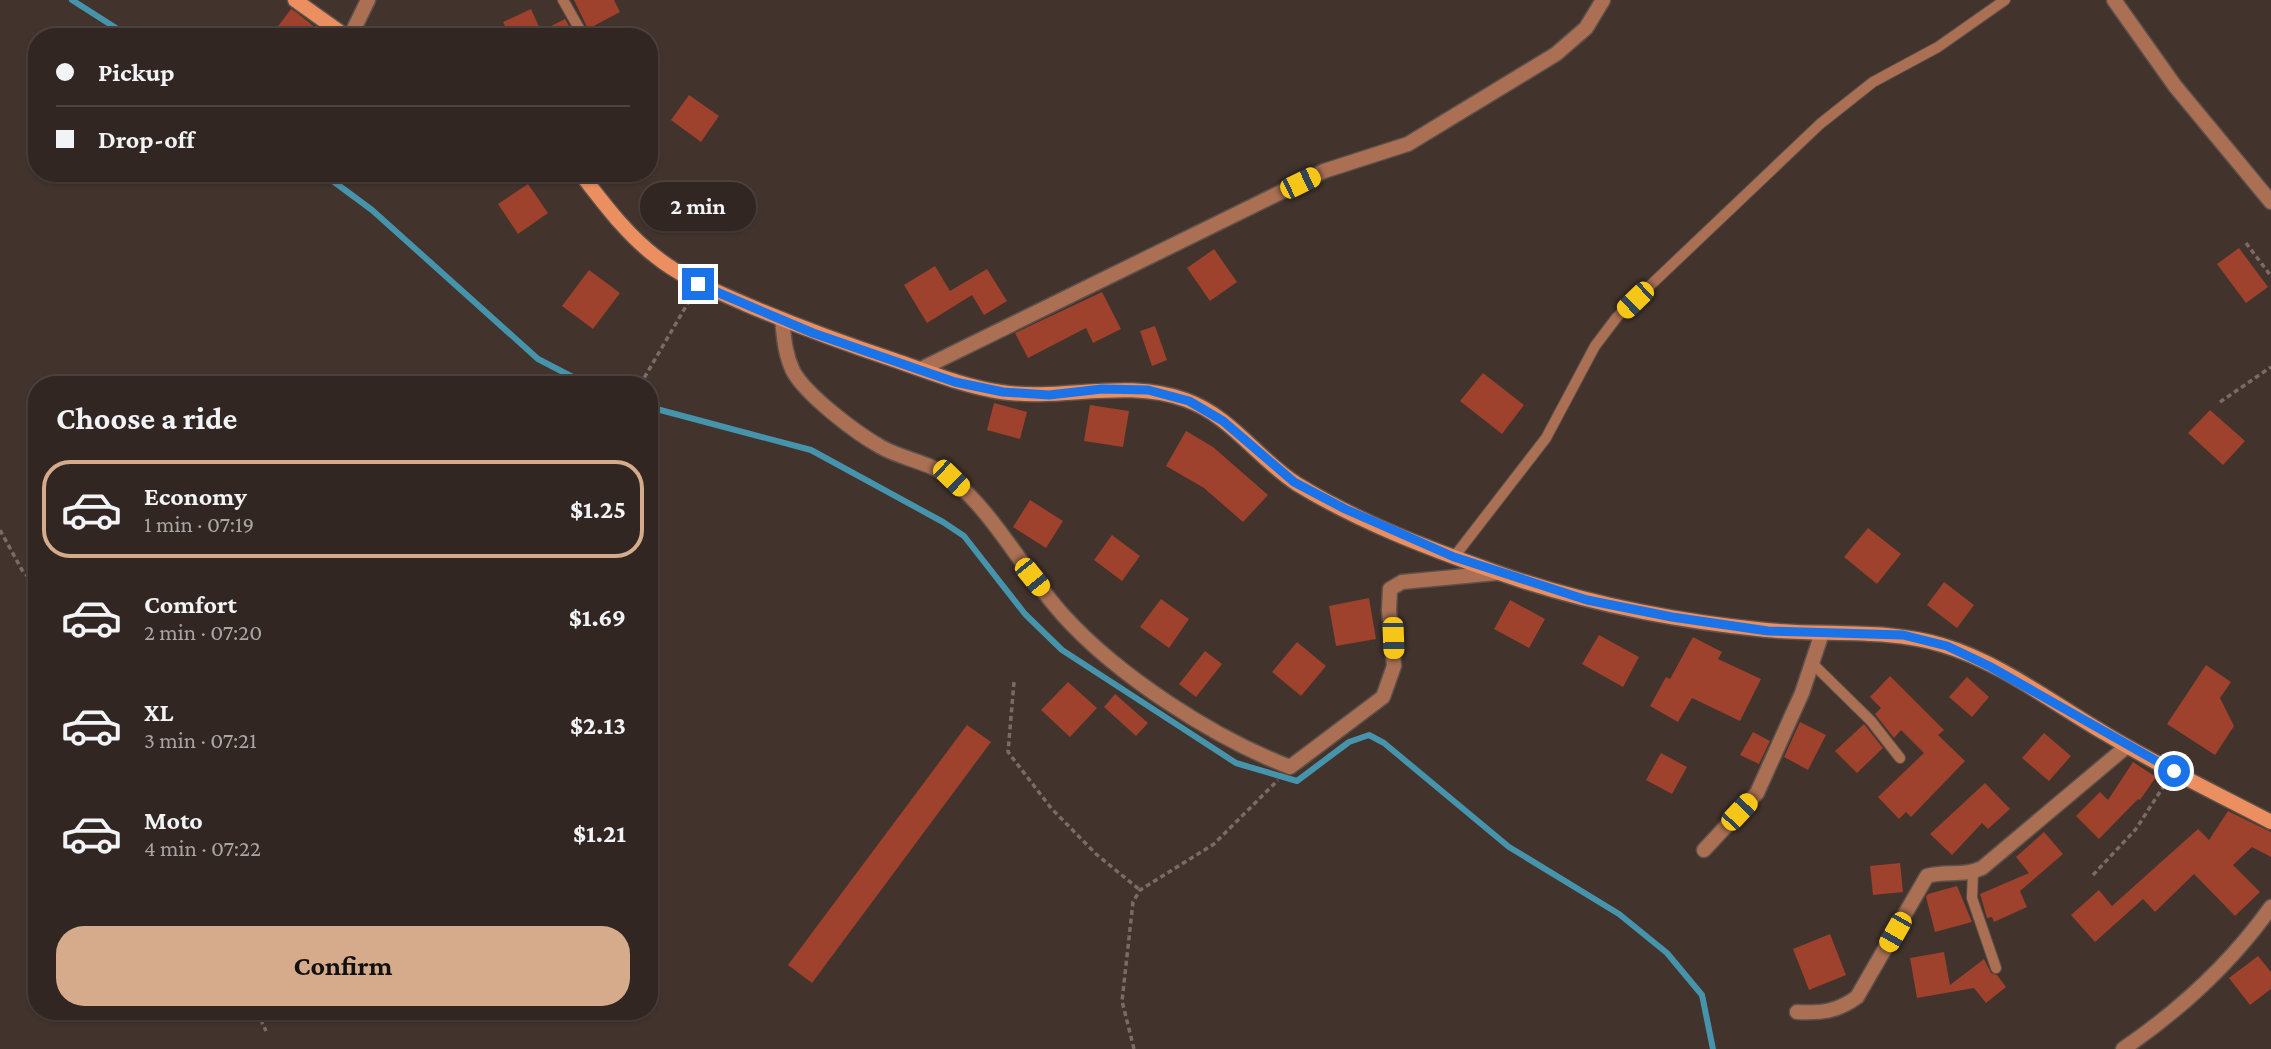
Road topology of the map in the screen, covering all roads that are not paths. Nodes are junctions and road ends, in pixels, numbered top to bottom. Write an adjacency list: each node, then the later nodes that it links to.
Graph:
1 (295, 0): 7 (street)
2 (368, 0): 8 (street)
3 (563, 0): 9 (lane)
4 (1603, 0): 13 (street)
5 (2005, 0): 14 (lane)
6 (2113, 0): 11 (street)
7 (335, 28)
8 (353, 28)
9 (579, 28)
10 (587, 182): 12 (street)
11 (2271, 202)
12 (782, 319): 13 (street); 15 (street)
13 (922, 369): 14 (street)
14 (1454, 557): 15 (street)
15 (1497, 573): 16 (street)
16 (1822, 633): 17 (street); 18 (street)
17 (1812, 663): 19 (lane); 21 (street)
18 (2126, 747): 20 (street); 22 (street)
19 (1900, 758)
20 (2271, 822)
21 (1704, 850)
22 (1973, 872): 24 (lane); 25 (street)
23 (2271, 907): 26 (street)
24 (1996, 968)
25 (1797, 1012)
26 (2123, 1049)

